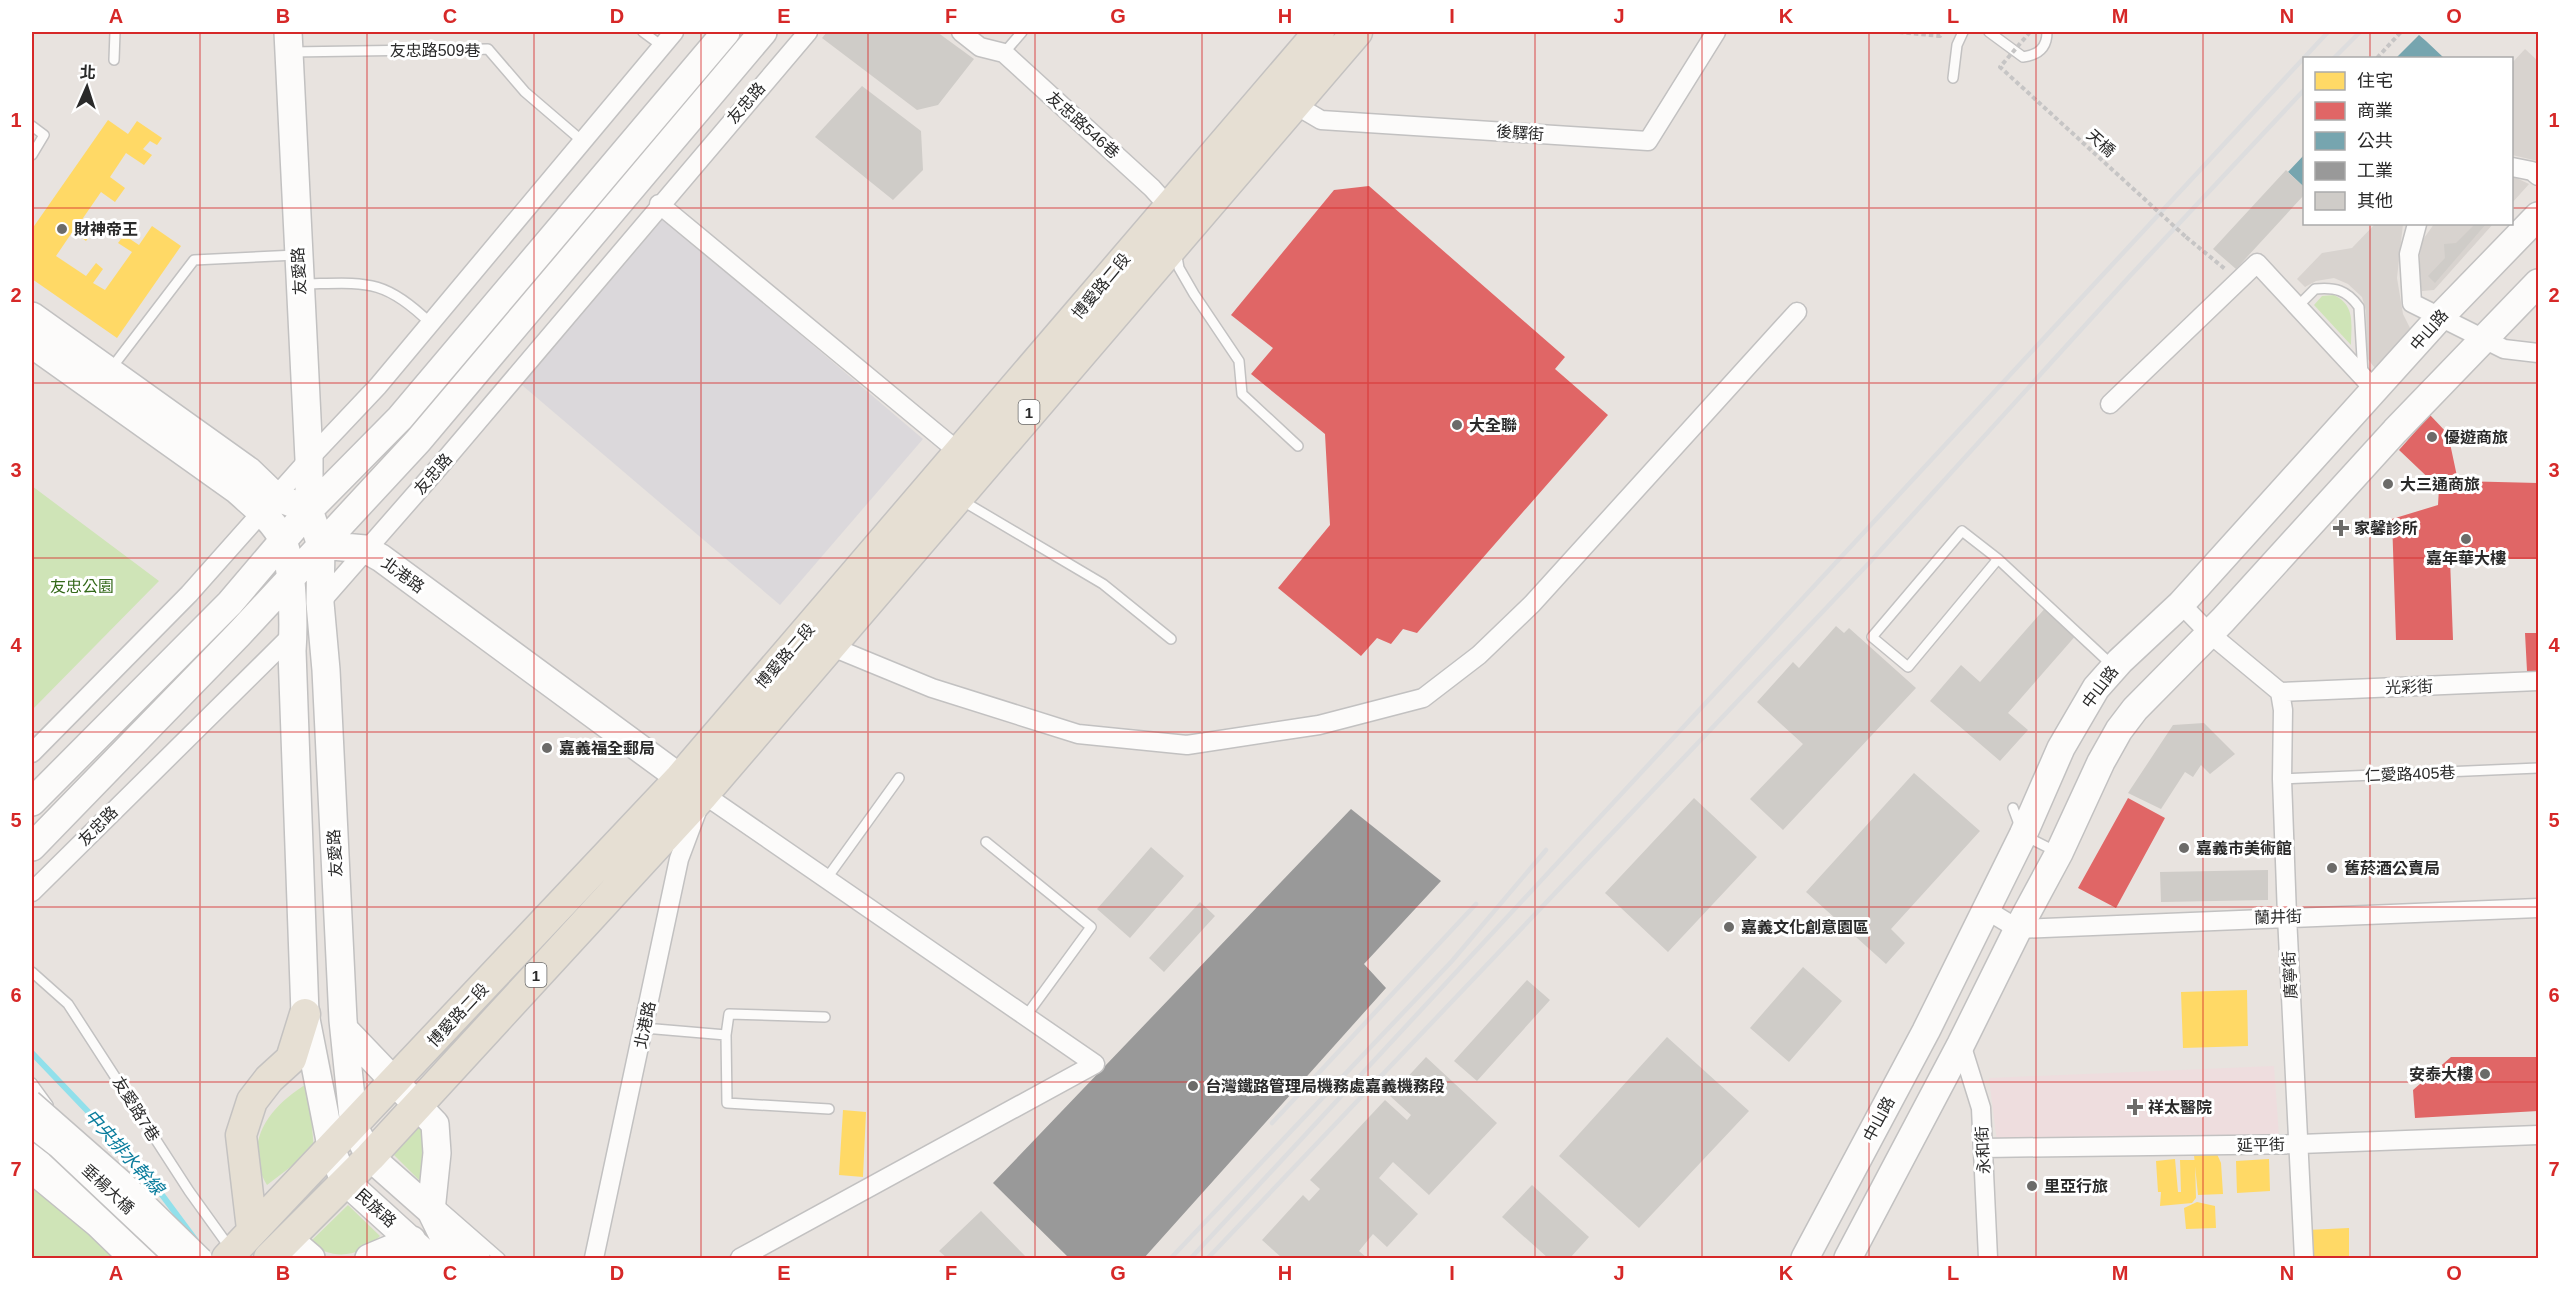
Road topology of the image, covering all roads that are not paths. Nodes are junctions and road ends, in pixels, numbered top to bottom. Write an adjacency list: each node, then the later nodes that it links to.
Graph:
1 (115, 32): 17 (lane)
2 (643, 32): 14 (lane)
3 (726, 32): 49 (main road)
4 (763, 32): 51 (main road, 友忠路)
5 (808, 32): 25 (street, 友忠路)
6 (961, 32): 16 (street, 友忠路546巷)
7 (1022, 32): 16 (lane)
8 (1319, 32): 19 (main road, 博愛路二段 / 1)
9 (1357, 32): 19 (main road, 博愛路二段 / 1)
10 (1716, 32): 19 (street, 後驛街)
11 (1963, 32): 18 (lane)
12 (1989, 32): 13 (lane)
13 (2047, 32)
14 (668, 39): 21 (street)
15 (288, 42): 21 (lane, 友忠路509巷); 30 (main road, 友愛路)
16 (1004, 53): 26 (street, 友忠路546巷)
17 (114, 60)
18 (1953, 78)
19 (1283, 96): 26 (main road, 博愛路二段 / 1); 29 (main road, 博愛路二段 / 1)
20 (32, 126): 22 (lane)
21 (581, 140): 37 (street)
22 (32, 155)
23 (2513, 167): 24 (street)
24 (2538, 176)
25 (659, 204): 45 (street); 52 (street, 友忠路)
26 (1169, 207): 29 (street); 45 (main road, 博愛路二段 / 1)
27 (2538, 216): 36 (main road, 中山路)
28 (2417, 225): 36 (street)
29 (1175, 245): 44 (lane); 47 (main road, 博愛路二段 / 1)
30 (298, 255): 32 (main road, 友愛路); 41 (lane)
31 (2538, 283): 38 (main road)
32 (300, 284): 37 (lane); 46 (main road, 友愛路)
33 (2298, 306): 42 (street); 42 (lane); 43 (street)
34 (1797, 312): 60 (street)
35 (32, 316): 41 (main road)
36 (2440, 316): 38 (street); 42 (main road, 中山路)
37 (430, 323): 46 (street)
38 (2484, 339): 40 (street); 57 (main road)
39 (32, 344): 48 (main road)
40 (2538, 353)
41 (109, 371): 48 (main road)
42 (2369, 383): 56 (main road, 中山路)
43 (2110, 404)
44 (1298, 446)
45 (960, 453): 68 (main road, 博愛路二段 / 1)
46 (309, 459): 48 (street); 49 (main road, 友愛路)
47 (956, 497): 59 (lane); 60 (main road, 博愛路二段 / 1)
48 (269, 506): 49 (main road); 50 (main road); 64 (street)
49 (309, 510): 50 (main road); 51 (main road)
50 (283, 540): 54 (main road); 69 (main road)
51 (321, 545): 52 (main road, 北港路); 54 (main road, 友忠路); 55 (main road, 友愛路)
52 (365, 549): 55 (street, 友忠路); 68 (main road, 北港路)
53 (1998, 559): 53 (lane); 61 (lane)
54 (290, 576): 58 (main road); 73 (main road, 友忠路)
55 (320, 603): 58 (street, 友忠路); 87 (main road, 友愛路)
56 (2181, 604): 57 (street); 61 (main road, 中山路)
57 (2209, 633): 63 (street); 74 (main road)
58 (293, 634): 76 (street, 友忠路); 82 (main road)
59 (1171, 639)
60 (830, 646): 68 (main road, 博愛路二段 / 1)
61 (2115, 667): 71 (main road, 中山路)
62 (2538, 681): 63 (street, 光彩街)
63 (2280, 692): 67 (street, 廣寧街)
64 (32, 753)
65 (2538, 768): 67 (lane, 仁愛路405巷)
66 (899, 778): 75 (lane)
67 (2282, 779): 79 (street, 廣寧街)
68 (692, 786): 75 (street, 北港路); 86 (street, 北港路); 90 (main road, 博愛路二段 / 1); 93 (main road, 博愛路二段 / 1)
69 (32, 802)
70 (2013, 808): 71 (lane)
71 (2023, 835): 74 (lane); 78 (main road, 中山路)
72 (986, 842): 83 (lane)
73 (32, 847)
74 (2059, 853): 80 (main road)
75 (827, 878): 83 (street, 北港路)
76 (32, 892)
77 (2538, 908): 79 (street, 蘭井街)
78 (1985, 909): 80 (street); 85 (main road, 中山路)
79 (2287, 916): 80 (street, 蘭井街); 98 (street, 廣寧街)
80 (2018, 929): 89 (main road)
81 (32, 972): 109 (lane, 友愛路7巷)
82 (305, 1014): 100 (main road); 106 (main road)
83 (1026, 1016): 116 (street, 北港路)
84 (825, 1017): 88 (lane)
85 (1932, 1019): 89 (main road); 117 (main road, 中山路)
86 (644, 1028): 88 (lane); 115 (street, 北港路)
87 (345, 1030): 90 (main road); 96 (main road, 友愛路)
88 (726, 1035): 94 (lane)
89 (1961, 1044): 99 (street, 永和街); 118 (main road)
90 (396, 1082): 93 (main road); 96 (main road, 博愛路二段 / 1)
91 (32, 1083): 110 (lane)
92 (32, 1100): 112 (street, bridge)
93 (417, 1103): 102 (main road, 博愛路二段 / 1); 105 (main road)
94 (829, 1109)
95 (32, 1123): 110 (main road, 垂楊大橋, bridge)
96 (354, 1127): 100 (main road, 博愛路二段 / 1); 102 (main road, 友愛路)
97 (2538, 1135): 98 (street, 延平街)
98 (2300, 1144): 99 (street, 延平街); 120 (street, 廣寧街)
99 (1983, 1148): 119 (street, 永和街)
100 (332, 1151): 104 (main road, 民族路); 106 (main road, 博愛路二段 / 1)
101 (32, 1154): 110 (main road, 垂楊大橋)
102 (370, 1157): 104 (main road, 博愛路二段 / 1); 105 (main road, 民族路)
103 (32, 1175): 111 (street)
104 (344, 1180): 107 (main road, 博愛路二段 / 1); 108 (main road, 民族路)
105 (431, 1205): 108 (main road, 民族路); 114 (lane)
106 (252, 1229): 109 (main road, 博愛路二段 / 1)
107 (290, 1252)
108 (422, 1253): 113 (street)
109 (230, 1255)
110 (161, 1257)
111 (127, 1258)
112 (203, 1258)
113 (481, 1258)
114 (500, 1258)
115 (594, 1258)
116 (740, 1258)
117 (1805, 1258)
118 (1848, 1258)
119 (1988, 1258)
120 (2304, 1258)

